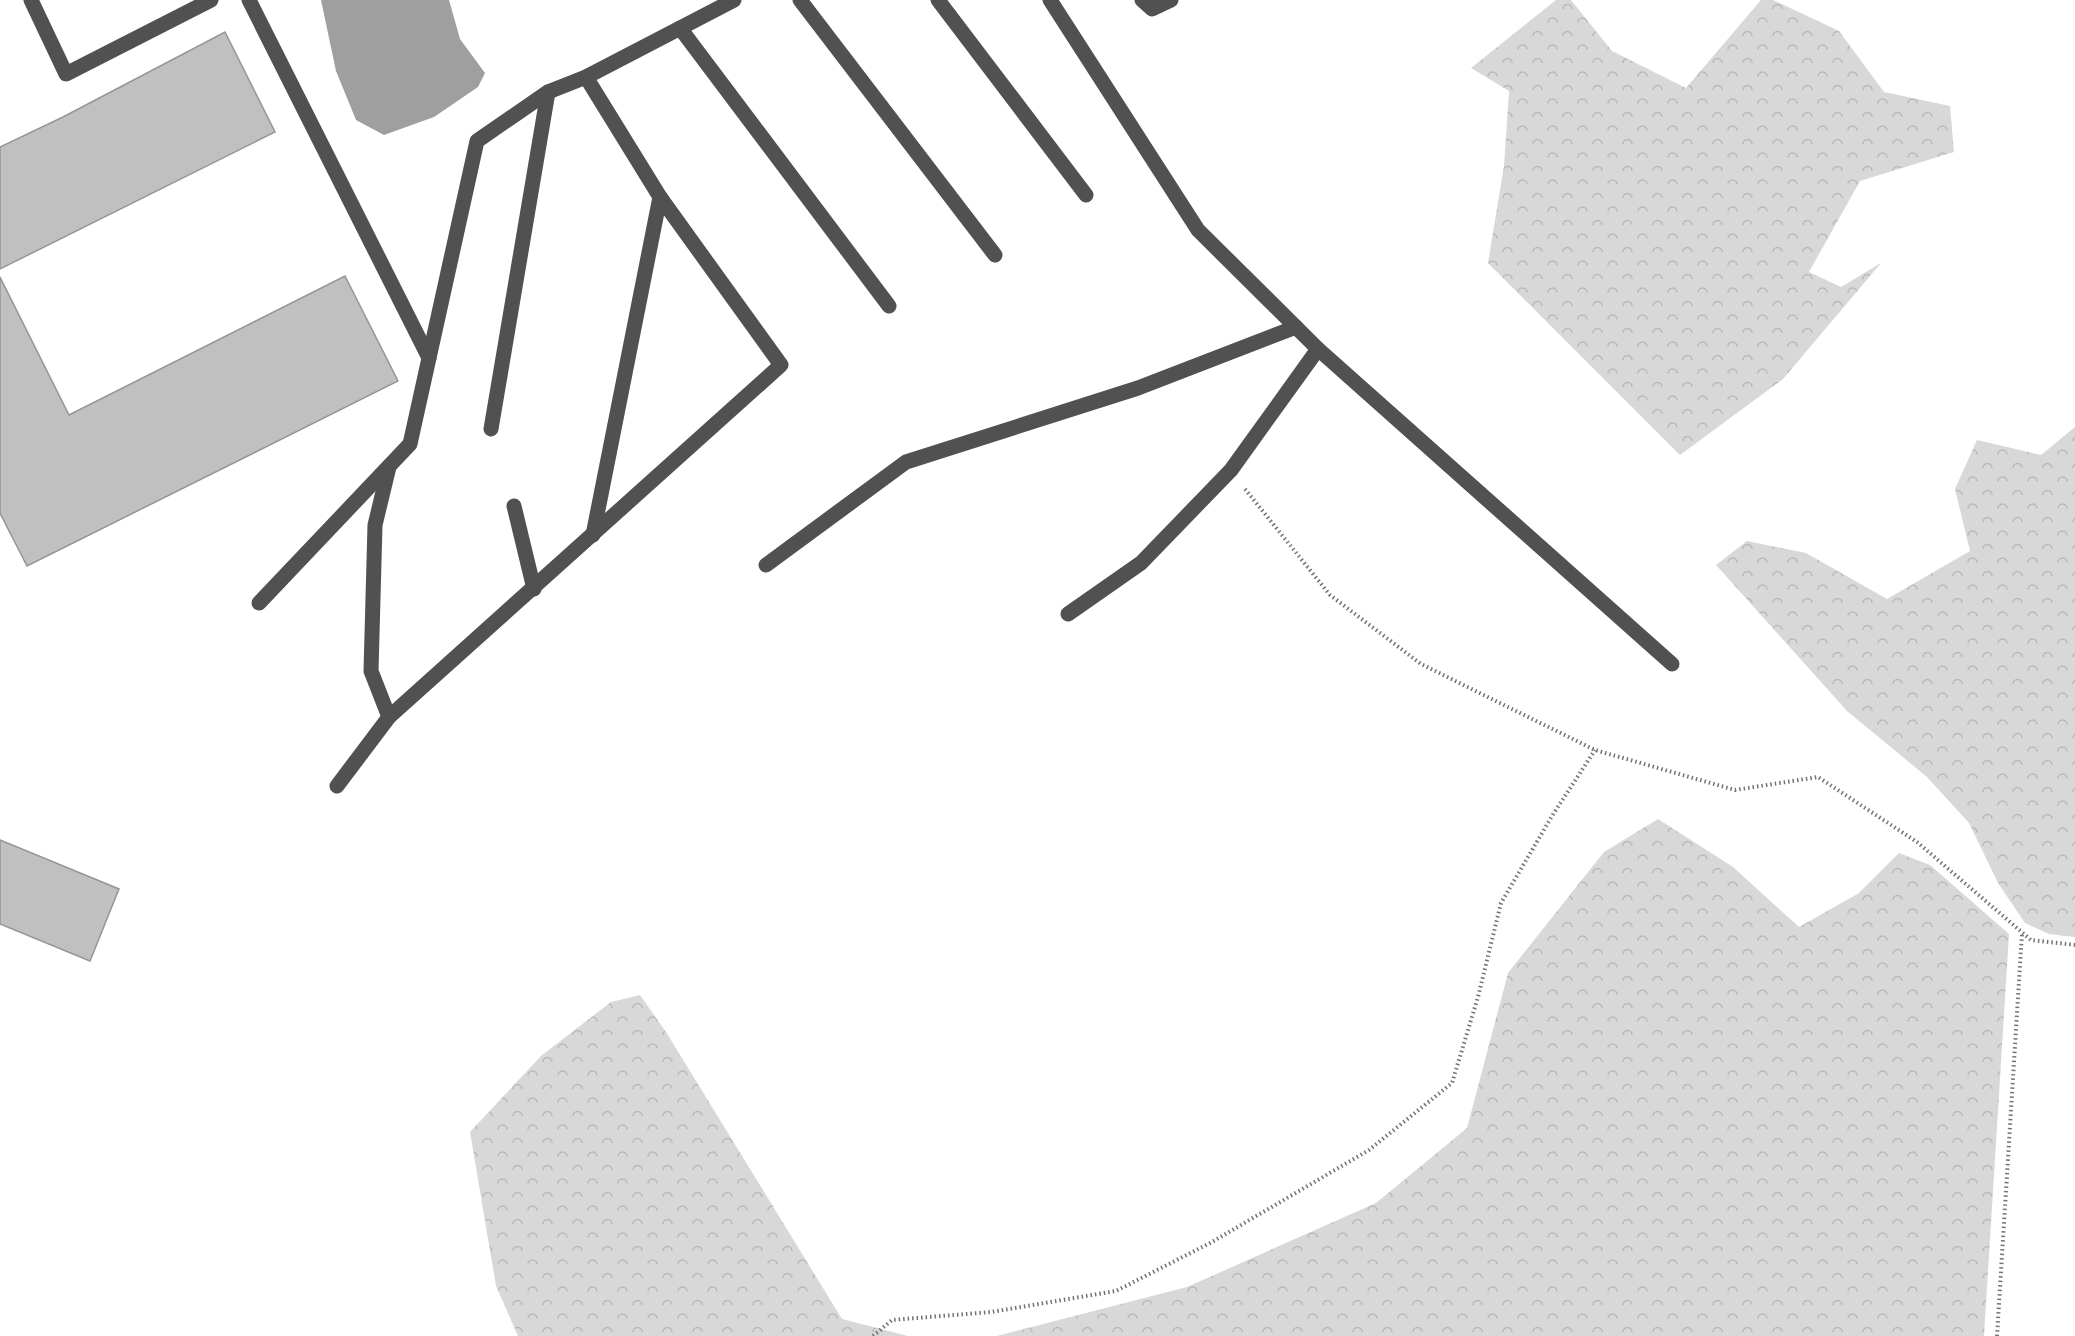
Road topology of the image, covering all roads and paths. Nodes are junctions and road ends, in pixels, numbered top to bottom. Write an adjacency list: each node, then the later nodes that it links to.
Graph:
1 (31, 0): 2 (street)
2 (211, 0)
3 (249, 0): 19 (street)
4 (734, 0): 10 (street)
5 (800, 0): 15 (street)
6 (938, 0): 13 (street)
7 (1050, 0): 17 (street)
8 (1142, 0): 9 (street)
9 (1171, 0)
10 (680, 28): 11 (street); 16 (street)
11 (586, 77): 12 (street); 14 (street)
12 (548, 92): 19 (street); 20 (street)
13 (1086, 195)
14 (660, 197): 24 (street); 24 (street)
15 (995, 255)
16 (889, 306)
17 (1296, 327): 18 (street); 25 (street)
18 (1318, 349): 22 (street); 29 (street)
19 (429, 358): 21 (street)
20 (491, 429)
21 (389, 467): 27 (street); 30 (street)
22 (1231, 471): 28 (street); 31 (path)
23 (514, 506): 26 (street)
24 (593, 535): 26 (street)
25 (766, 565)
26 (534, 589): 30 (street)
27 (260, 603)
28 (1068, 614)
29 (1672, 663)
30 (389, 717): 32 (street)
31 (1595, 750): 33 (path); 35 (path)
32 (337, 786)
33 (2022, 932): 34 (path); 36 (path)
34 (2075, 945)
35 (873, 1336)
36 (1997, 1336)

